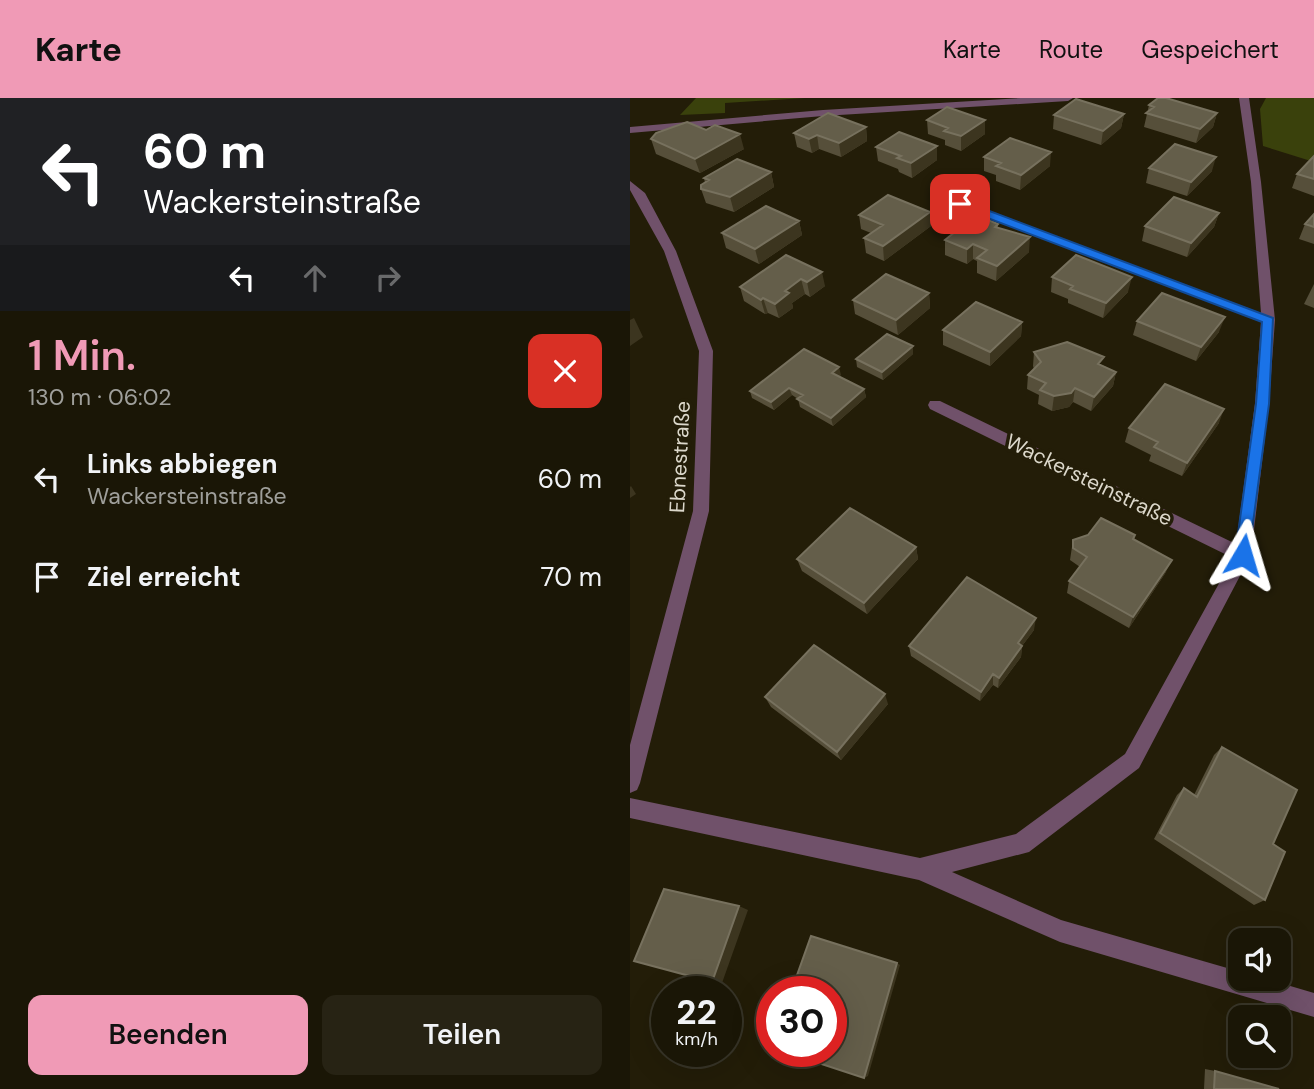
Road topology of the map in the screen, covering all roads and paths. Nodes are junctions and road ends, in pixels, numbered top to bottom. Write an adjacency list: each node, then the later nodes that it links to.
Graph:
1 (1069, 98): 3 (street)
2 (1244, 98): 6 (street)
3 (630, 130)
4 (630, 184): 9 (street, Ebnestraße)
5 (960, 204): 6 (street)
6 (1268, 320): 8 (street)
7 (936, 405): 8 (street, Wackersteinstraße)
8 (1243, 555): 11 (street)
9 (630, 783)
10 (630, 808): 11 (street)
11 (920, 869): 12 (street)
12 (1314, 1006)

